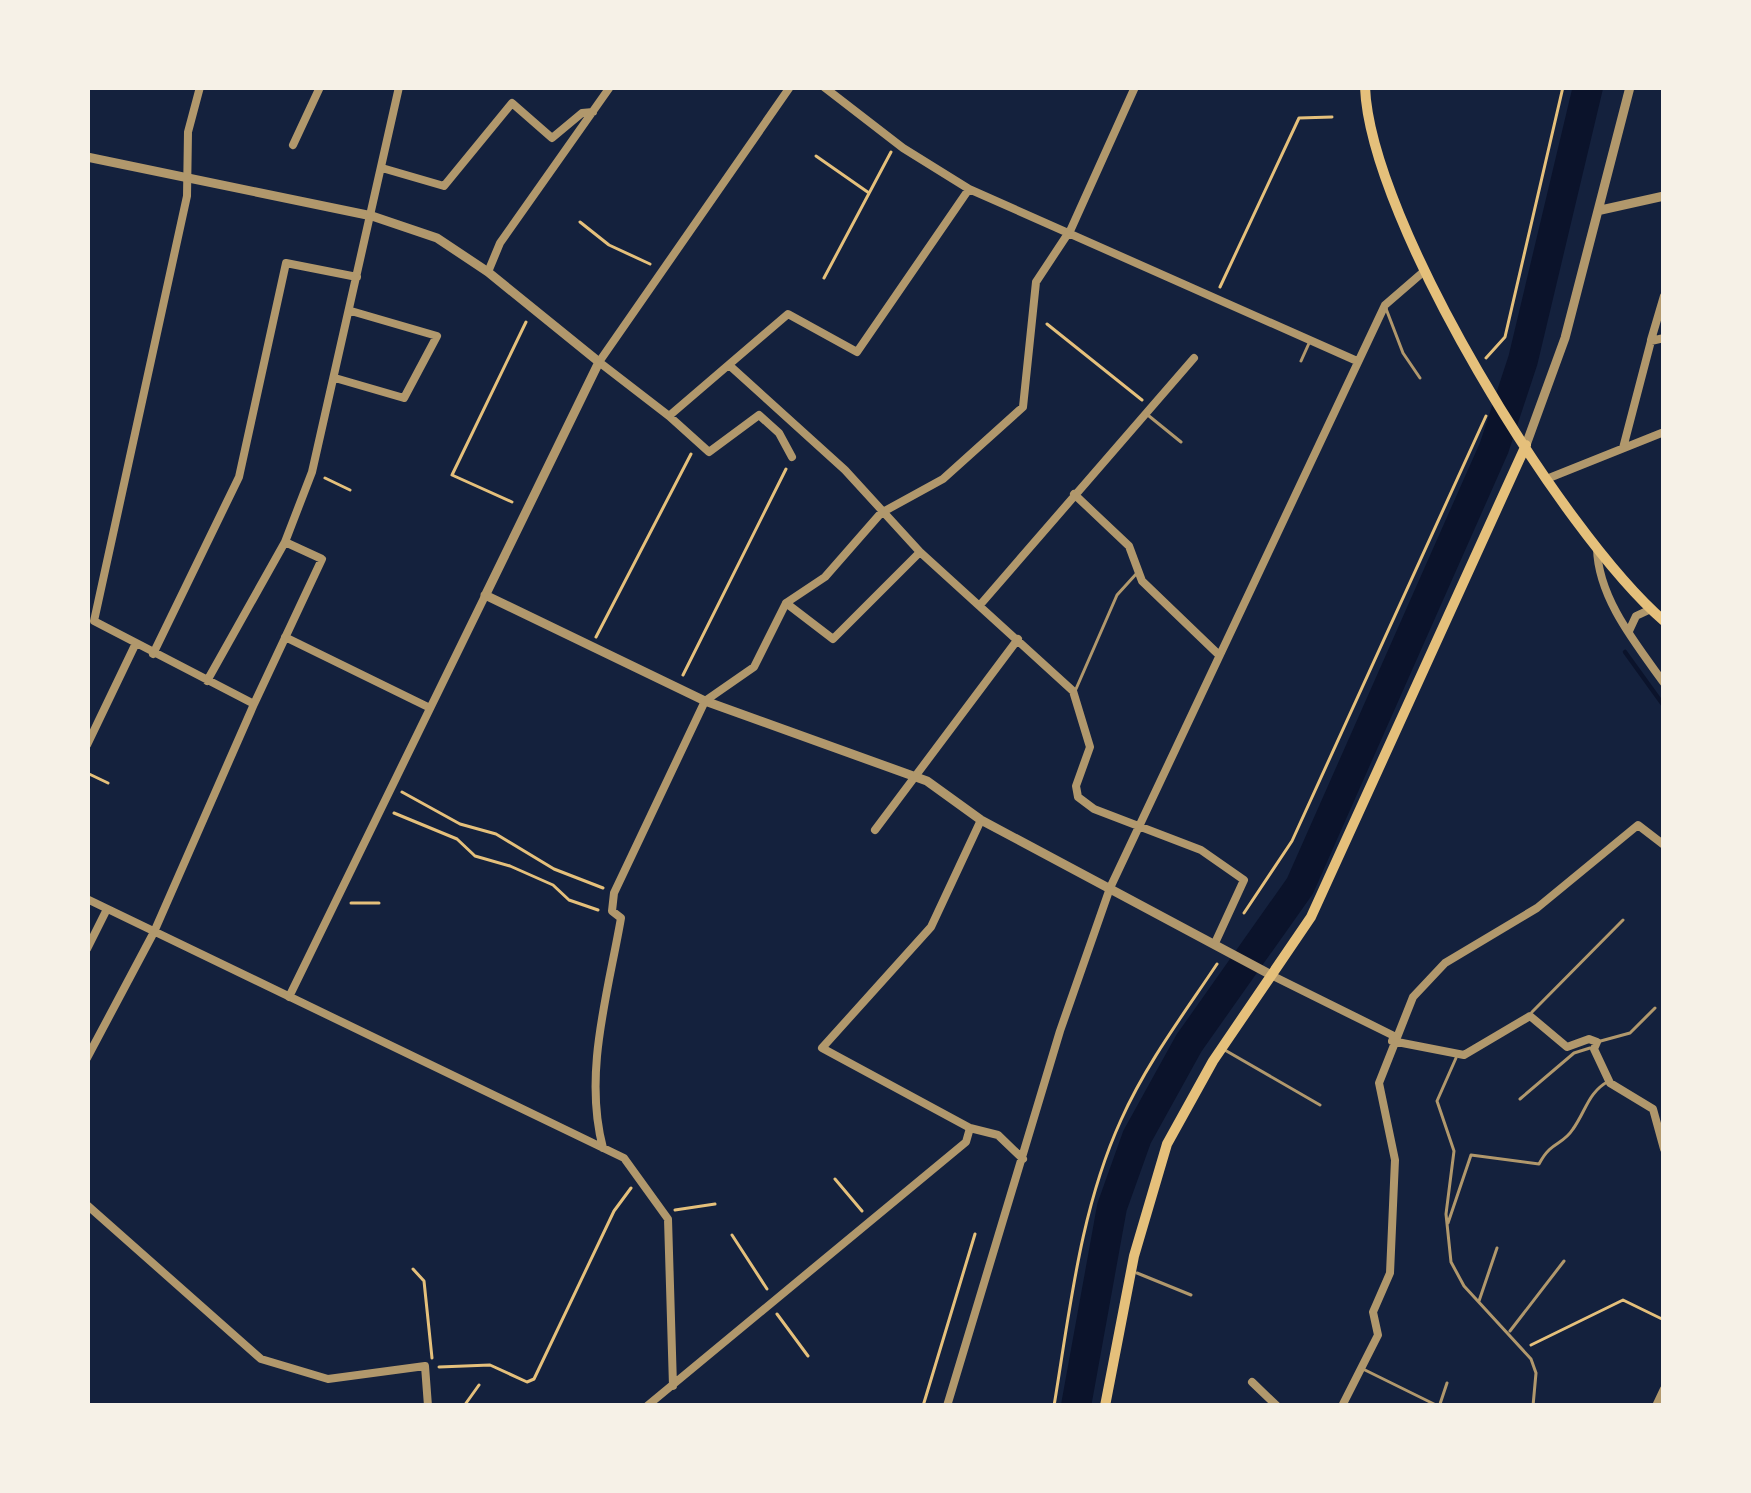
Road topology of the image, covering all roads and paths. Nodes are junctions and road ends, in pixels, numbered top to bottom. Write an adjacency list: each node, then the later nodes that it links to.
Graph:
1 (200, 87): 18 (street)
2 (320, 87): 14 (street)
3 (399, 87): 17 (street)
4 (790, 87): 26 (street)
5 (824, 87): 13 (street)
6 (1135, 87): 25 (street)
7 (1365, 87): 28 (main road)
8 (1563, 87): 44 (path)
9 (1630, 87): 22 (street)
10 (606, 88): 11 (street)
11 (593, 112): 17 (street); 27 (street)
12 (1333, 116): 32 (path)
13 (897, 143): 19 (street); 20 (path)
14 (293, 145)
15 (816, 156): 20 (path)
16 (87, 157): 18 (street)
17 (382, 169): 23 (street)
18 (187, 179): 23 (street); 75 (street)
19 (969, 189): 25 (street); 45 (street)
20 (871, 194): 30 (path)
21 (1664, 196): 22 (street)
22 (1600, 210): 52 (street)
23 (372, 216): 27 (street); 29 (street)
24 (580, 222): 26 (path)
25 (1071, 230): 32 (street); 36 (street)
26 (666, 271): 42 (street)
27 (488, 272): 34 (street)
28 (1422, 273): 33 (street); 44 (main road)
29 (358, 278): 35 (street); 77 (street)
30 (824, 278)
31 (1664, 296): 39 (street)
32 (1215, 297): 38 (street)
33 (1384, 305): 41 (street); 47 (lane)
34 (533, 310): 42 (street); 61 (path)
35 (351, 311): 46 (street); 46 (street)
36 (1034, 318): 49 (path); 62 (street)
37 (1664, 338): 39 (street)
38 (1310, 341): 41 (street); 43 (lane)
39 (1651, 341): 55 (street)
40 (1194, 358): 49 (street)
41 (1357, 361): 78 (street)
42 (599, 362): 50 (street); 61 (street)
43 (1301, 362)
44 (1478, 364): 48 (main road)
45 (729, 365): 50 (street); 62 (street)
46 (335, 378): 57 (street)
47 (1420, 378)
48 (1497, 395): 52 (main road); 104 (path)
49 (1148, 410): 54 (lane); 60 (street)
50 (669, 416): 53 (street)
51 (1664, 432): 55 (street)
52 (1522, 440): 58 (main road); 108 (main road)
53 (698, 442): 56 (street); 76 (path)
54 (1180, 442)
55 (1623, 448): 58 (street)
56 (792, 457): 81 (path)
57 (312, 472): 59 (path); 63 (street)
58 (1550, 478): 64 (main road)
59 (350, 490)
60 (1073, 494): 66 (street); 69 (street)
61 (528, 510): 67 (street)
62 (881, 514): 65 (street); 68 (street)
63 (285, 542): 73 (street); 79 (street)
64 (1597, 548): 70 (main road); 72 (street)
65 (920, 552): 68 (street); 69 (street)
66 (1138, 572): 78 (street); 82 (lane)
67 (485, 596): 76 (street); 85 (street)
68 (786, 603): 83 (street)
69 (980, 605): 74 (street)
70 (1651, 609): 71 (main road); 72 (street)
71 (1664, 620)
72 (1628, 632): 80 (street)
73 (285, 638): 84 (street); 85 (street)
74 (1018, 639): 82 (street); 88 (street)
75 (135, 645): 77 (street); 86 (street)
76 (592, 647): 81 (street)
77 (153, 654): 79 (street)
78 (1219, 655): 93 (street)
79 (207, 681): 84 (street)
80 (1664, 683)
81 (677, 687): 83 (street)
82 (1072, 691): 93 (street)
83 (705, 701): 88 (street); 97 (street)
84 (254, 704): 105 (street)
85 (428, 707): 90 (street)
86 (87, 745)
87 (87, 773): 89 (path)
88 (914, 777): 92 (street); 94 (street)
89 (108, 783)
90 (390, 785): 91 (street); 97 (path)
91 (379, 808): 99 (street); 102 (path)
92 (980, 820): 96 (street); 120 (street)
93 (1138, 826): 96 (street); 106 (street)
94 (875, 830)
95 (1664, 845): 112 (street)
96 (1110, 888): 106 (street); 123 (street)
97 (614, 892): 102 (street)
98 (87, 898): 101 (street)
99 (334, 901): 100 (path); 109 (street)
100 (379, 903)
101 (107, 909): 105 (street); 107 (street)
102 (612, 910): 121 (street)
103 (1623, 920): 111 (lane)
104 (1237, 923)
105 (154, 932): 109 (street); 116 (street)
106 (1224, 946): 108 (street); 156 (path)
107 (87, 949)
108 (1270, 973): 112 (street); 114 (main road)
109 (289, 997): 121 (street)
110 (1655, 1008): 113 (lane)
111 (1530, 1016): 113 (street); 115 (street)
112 (1393, 1039): 115 (street); 145 (street)
113 (1595, 1046): 117 (street); 118 (lane)
114 (1222, 1048): 119 (lane); 136 (main road)
115 (1459, 1055): 130 (lane)
116 (87, 1058)
117 (1609, 1080): 122 (street); 130 (lane)
118 (1520, 1100)
119 (1320, 1105)
120 (970, 1129): 123 (street); 129 (street)
121 (603, 1148): 124 (street)
122 (1664, 1149)
123 (1024, 1160): 155 (street)
124 (640, 1177): 128 (street); 144 (path)
125 (835, 1179): 129 (path)
126 (715, 1204): 128 (path)
127 (87, 1205): 144 (street)
128 (663, 1212): 149 (street)
129 (872, 1221): 139 (street)
130 (1448, 1225): 138 (lane)
131 (975, 1234): 154 (path)
132 (732, 1235): 139 (path)
133 (1497, 1248): 138 (lane)
134 (1564, 1261): 141 (lane)
135 (413, 1269): 144 (path)
136 (1130, 1271): 137 (lane); 157 (main road)
137 (1191, 1295)
138 (1479, 1301): 141 (lane)
139 (773, 1304): 143 (path); 149 (street)
140 (1664, 1320): 142 (path)
141 (1509, 1332): 142 (lane)
142 (1525, 1349): 161 (lane)
143 (808, 1356)
144 (429, 1366): 151 (street)
145 (1363, 1369): 159 (street); 160 (lane)
146 (1252, 1382): 158 (street)
147 (1448, 1383): 160 (lane)
148 (478, 1385): 152 (path)
149 (673, 1386): 153 (street)
150 (1664, 1389): 162 (street)
151 (428, 1406)
152 (464, 1406)
153 (647, 1406)
154 (923, 1406)
155 (947, 1406)
156 (1054, 1406)
157 (1105, 1406)
158 (1277, 1406)
159 (1342, 1406)
160 (1439, 1406)
161 (1533, 1406)
162 (1656, 1406)

